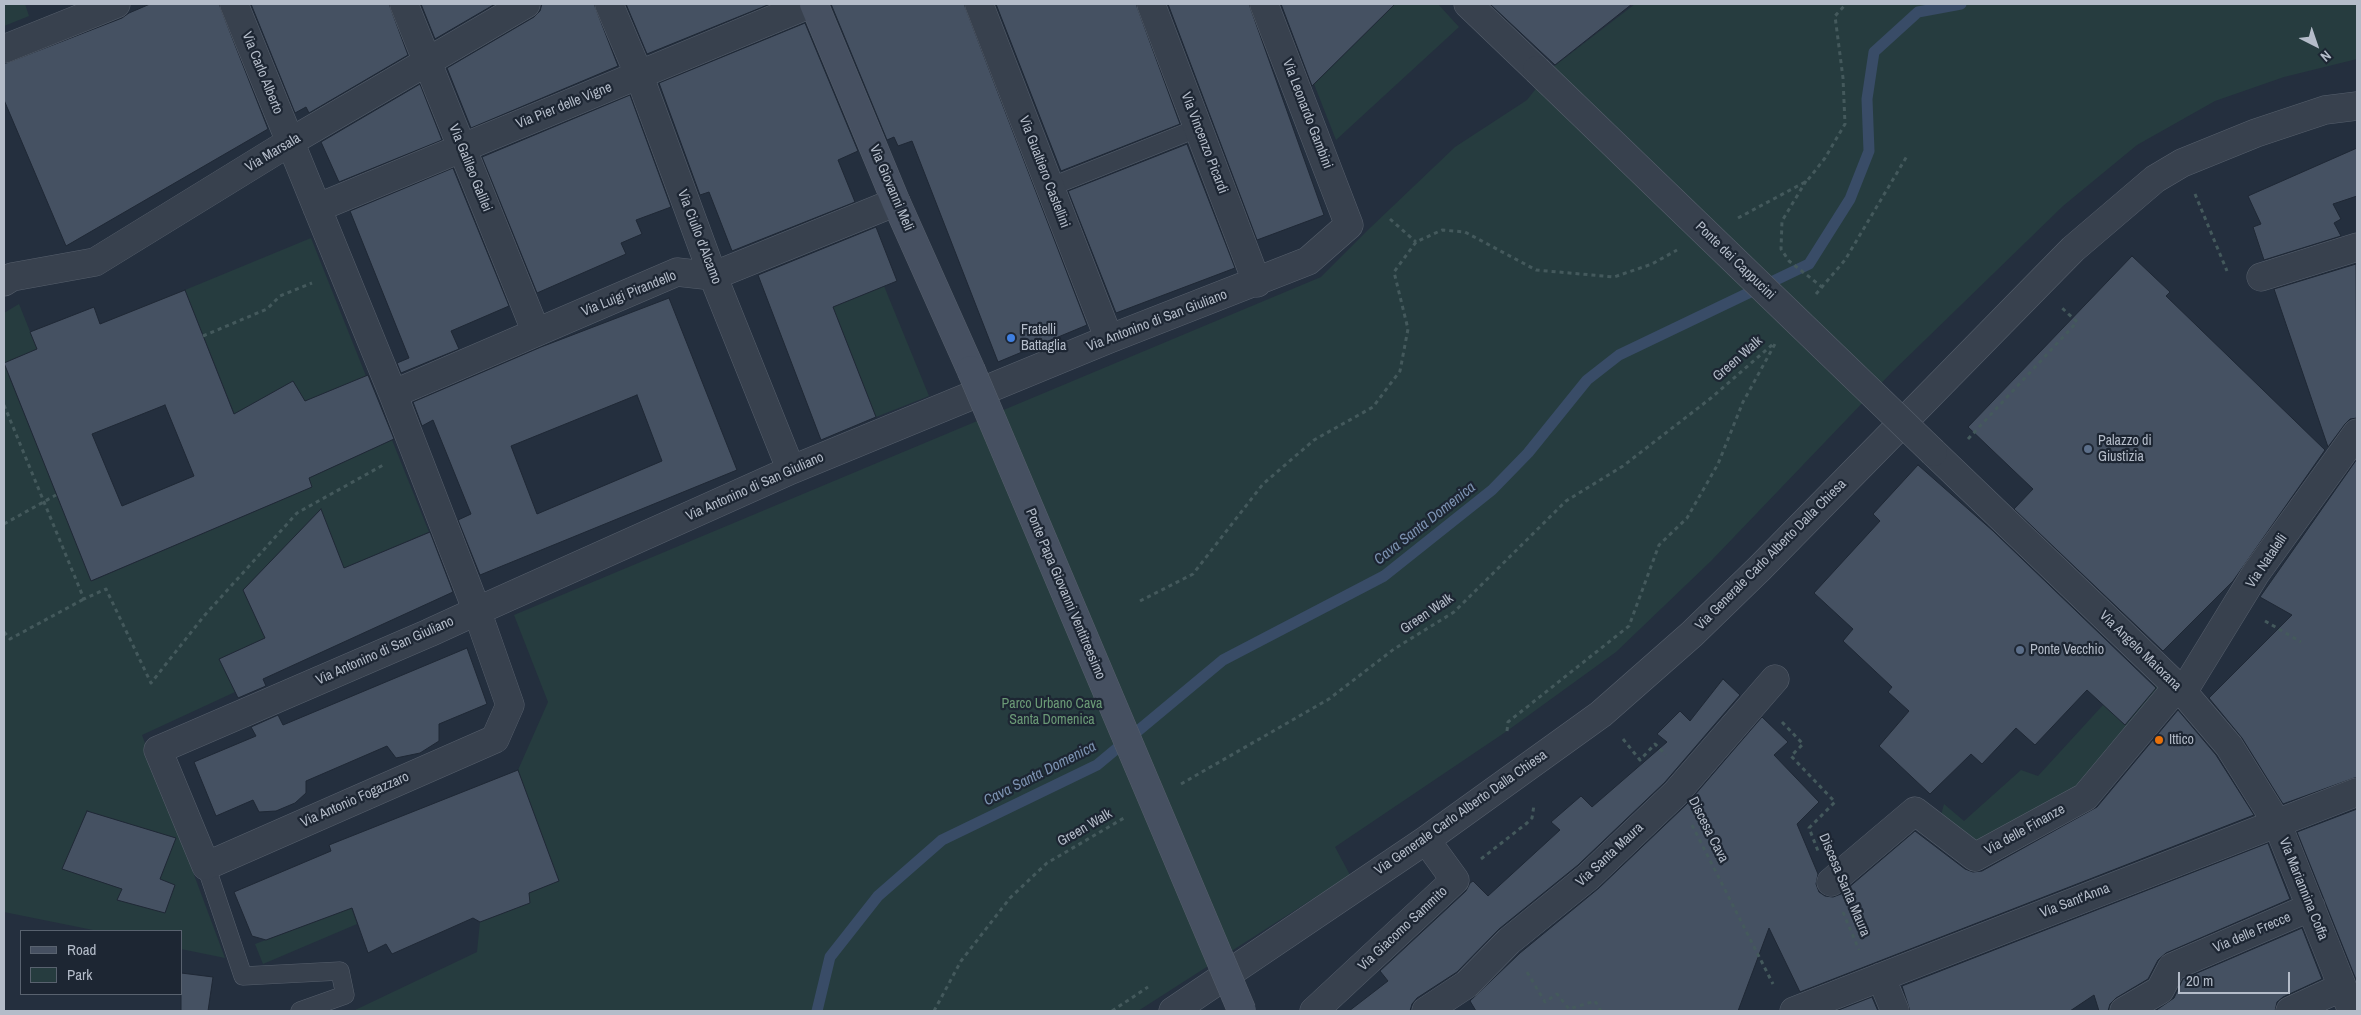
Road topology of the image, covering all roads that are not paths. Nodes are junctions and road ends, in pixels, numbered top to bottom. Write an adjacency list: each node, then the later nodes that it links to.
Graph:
1 (116, 4): 12 (street)
2 (234, 4): 17 (street, Via Carlo Alberto)
3 (404, 4): 13 (street, Via Galileo Galilei)
4 (526, 4): 13 (street, Via Marsala)
5 (609, 4): 14 (street, Via Ciullo d'Alcamo)
6 (810, 4): 14 (street, Via Pier delle Vigne)
7 (814, 4): 20 (street, Via Giovanni Meli)
8 (978, 4): 19 (street, Via Gualtiero Castellini)
9 (1151, 4): 16 (street, Via Vincenzo Picardi)
10 (1264, 4): 22 (street, Via Leonardo Gambini)
11 (1468, 4): 34 (street, Ponte dei Cappucini, bridge)
12 (4, 49)
13 (427, 62): 17 (street, Via Marsala); 18 (street, Via Galileo Galilei)
14 (639, 75): 18 (street, Via Pier delle Vigne); 25 (street, Via Ciullo d'Alcamo)
15 (2357, 106): 40 (street, Via Generale Carlo Alberto Dalla Chiesa)
16 (1198, 128): 19 (lane); 27 (street, Via Vincenzo Picardi)
17 (290, 142): 21 (street, Via Carlo Alberto); 24 (street, Via Marsala)
18 (462, 147): 21 (street, Via Pier delle Vigne); 28 (street, Via Galileo Galilei)
19 (1050, 187): 29 (street, Via Gualtiero Castellini)
20 (896, 202): 25 (street, Via Luigi Pirandello); 30 (street, Via Giovanni Meli)
21 (317, 208): 31 (street, Via Carlo Alberto)
22 (1349, 225): 27 (street, Via Antonino di San Giuliano)
23 (2357, 246): 26 (street)
24 (6, 272)
25 (713, 276): 28 (street, Via Luigi Pirandello); 33 (street, Via Ciullo d'Alcamo)
26 (2261, 277)
27 (1257, 282): 29 (street, Via Antonino di San Giuliano)
28 (536, 332): 31 (street, Via Luigi Pirandello)
29 (1108, 339): 33 (street, Via Antonino di San Giuliano)
30 (971, 370): 49 (street, Ponte Papa Giovanni Ventitreesimo, bridge)
31 (393, 394): 35 (street, Via Antonio Fogazzaro)
32 (2357, 433): 37 (street, Via Natalelli)
33 (791, 470): 35 (street, Via Antonino di San Giuliano)
34 (1981, 498): 37 (street, Via Angelo Maiorana)
35 (478, 611): 41 (street, Via Antonio Fogazzaro); 41 (street, Via Antonino di San Giuliano)
36 (1766, 688): 51 (street, Via Santa Maura)
37 (2180, 689): 39 (street, Via Angelo Maiorana); 42 (street, Via delle Finanze)
38 (2357, 792): 39 (street, Via Sant'Anna)
39 (2277, 823): 43 (street, Via Mariannina Coffa); 44 (street, Via Sant'Anna)
40 (1426, 840): 48 (street, Via Generale Carlo Alberto Dalla Chiesa); 50 (street, Via Giacomo Sammito)
41 (206, 866): 47 (lane)
42 (1831, 882)
43 (2311, 907): 45 (street, Via Mariannina Coffa); 46 (street, Via delle Frecce)
44 (1877, 979): 52 (street, Via Sant'Anna); 53 (street)
45 (2347, 999): 55 (street)
46 (2164, 1000): 54 (street, Via delle Frecce)
47 (300, 1011)
48 (1173, 1011)
49 (1242, 1011)
50 (1314, 1011)
51 (1426, 1011)
52 (1794, 1011)
53 (1895, 1011)
54 (2124, 1011)
55 (2290, 1011)

